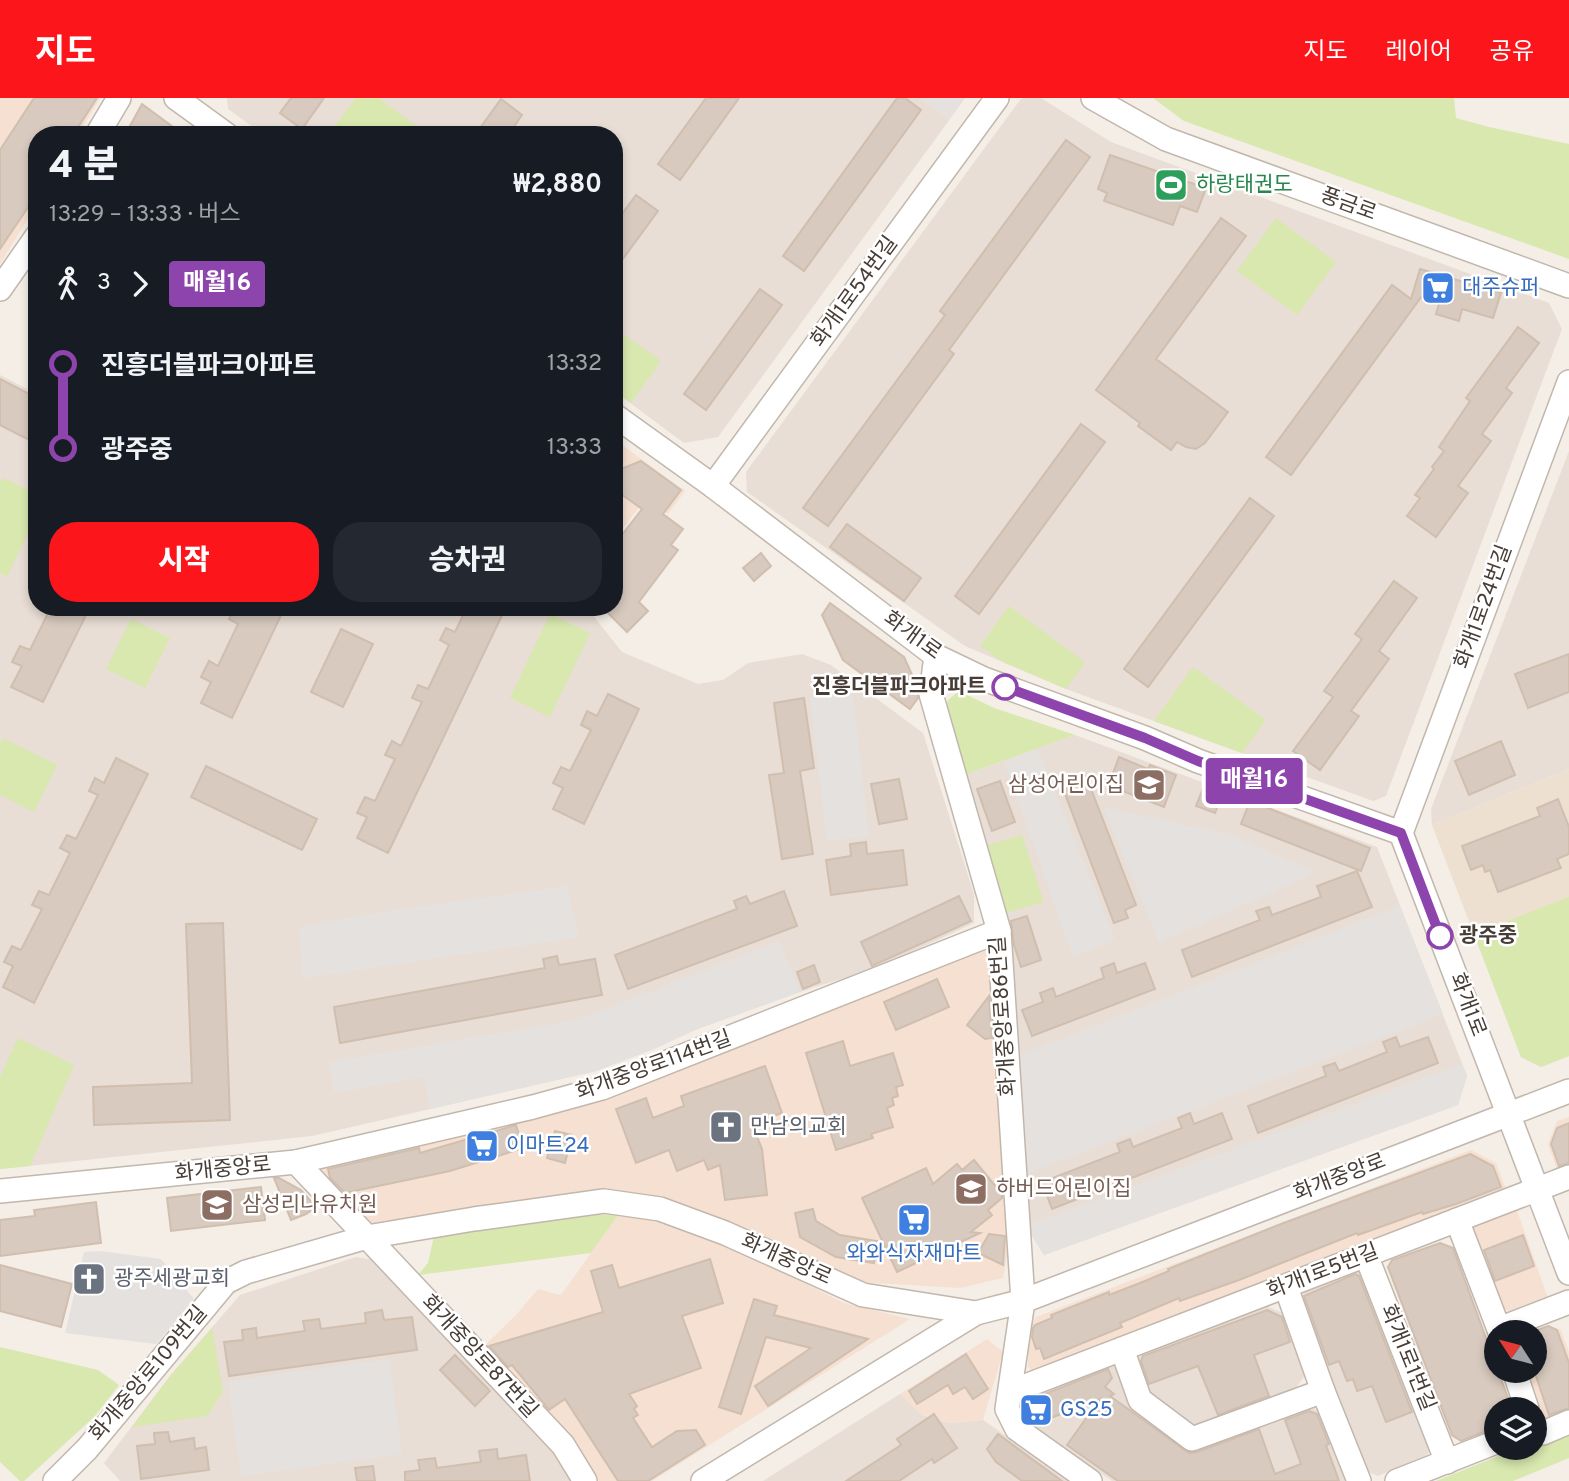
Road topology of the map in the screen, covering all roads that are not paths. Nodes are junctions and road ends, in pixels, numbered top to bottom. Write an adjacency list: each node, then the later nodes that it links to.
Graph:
1 (119, 98): 5 (street)
2 (998, 98): 12 (street, 화개1로54번길)
3 (1093, 98): 8 (street, 풍금로)
4 (190, 102): 6 (street)
5 (102, 126)
6 (217, 126)
7 (28, 249): 9 (street)
8 (1569, 286)
9 (0, 289)
10 (1569, 382): 14 (street, 화개1로24번길)
11 (623, 421): 12 (street, 화개1로)
12 (713, 486): 13 (street, 화개1로)
13 (936, 656): 14 (street, 화개1로); 15 (street, 화개중앙로86번길)
14 (1401, 833): 17 (street, 화개1로)
15 (999, 931): 18 (street, 화개중앙로114번길); 27 (street, 화개중앙로86번길)
16 (1569, 1091): 17 (street, 화개중앙로)
17 (1509, 1114): 20 (street, 화개1로); 27 (street, 화개중앙로)
18 (296, 1162): 21 (street, 화개중앙로); 23 (street, 화개중앙로)
19 (1569, 1177): 20 (street, 화개1로5번길)
20 (1536, 1188): 22 (street, 화개1로5번길); 25 (street, 화개1로)
21 (0, 1191)
22 (1457, 1220): 24 (street, 화개1로5번길); 30 (street)
23 (367, 1237): 29 (street, 화개중앙로); 39 (street, 화개중앙로109번길); 40 (street, 화개중앙로87번길)
24 (1366, 1255): 26 (street, 화개1로5번길); 38 (street, 화개1로1번길)
25 (1569, 1273)
26 (1286, 1287): 32 (street, 화개1로5번길); 33 (street)
27 (1023, 1301): 29 (street, 화개중앙로); 34 (street)
28 (1569, 1302): 31 (street)
29 (976, 1313): 41 (street)
30 (1496, 1320)
31 (1525, 1320)
32 (1122, 1349): 33 (street); 34 (street, 화개1로5번길)
33 (1323, 1391): 43 (street)
34 (1010, 1392): 42 (street)
35 (1569, 1422): 36 (street)
36 (1547, 1431)
37 (1484, 1447): 38 (street)
38 (1447, 1462): 44 (street)
39 (55, 1481)
40 (585, 1481)
41 (703, 1481)
42 (1090, 1481)
43 (1359, 1481)
44 (1397, 1481)

